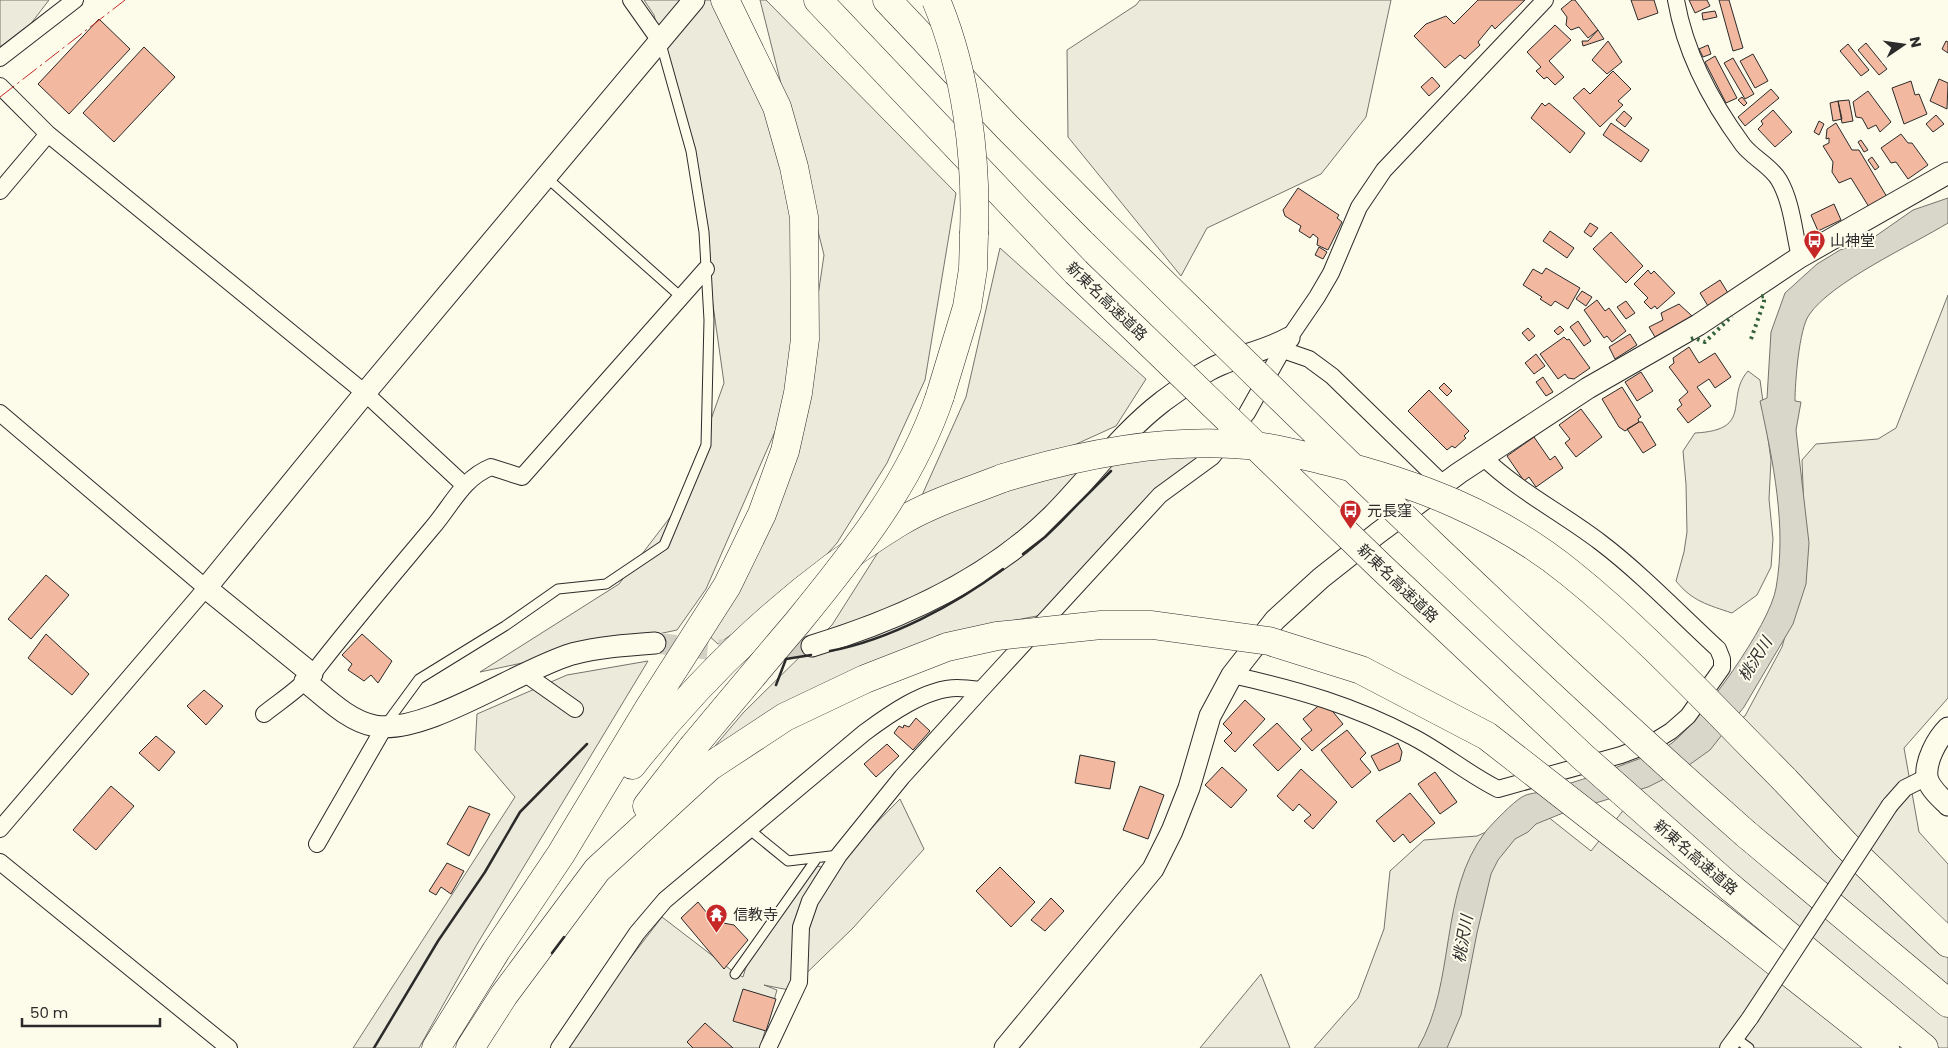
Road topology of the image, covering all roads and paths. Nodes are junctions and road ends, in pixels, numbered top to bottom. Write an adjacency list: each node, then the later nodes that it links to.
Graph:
1 (74, 0): 11 (street)
2 (631, 0): 10 (street)
3 (694, 0): 10 (street)
4 (725, 0): 43 (highway)
5 (818, 0): 58 (highway, 新東名高速道路, bridge)
6 (887, 0): 49 (highway, bridge)
7 (936, 0): 37 (highway, bridge)
8 (1545, 0): 20 (street)
9 (1676, 0): 17 (street)
10 (665, 35): 15 (street); 18 (lane)
11 (0, 58)
12 (0, 86): 13 (street)
13 (48, 134): 16 (street); 21 (street)
14 (1948, 173): 17 (street)
15 (546, 177): 19 (lane); 21 (street)
16 (0, 191)
17 (1800, 257): 23 (street)
18 (706, 269): 19 (street); 35 (lane)
19 (681, 297): 24 (street)
20 (1286, 344): 25 (street); 28 (street); 32 (street)
21 (365, 393): 24 (street); 26 (street)
22 (0, 413): 26 (street)
23 (1483, 457): 25 (street); 31 (street)
24 (463, 484): 30 (street)
25 (1444, 485): 31 (street)
26 (206, 588): 30 (street); 40 (street)
27 (654, 643): 29 (street)
28 (812, 646)
29 (524, 673): 33 (street); 35 (street)
30 (312, 674): 34 (street); 35 (street)
31 (1232, 675): 56 (street)
32 (981, 690): 41 (street); 44 (street)
33 (575, 709)
34 (264, 714)
35 (384, 726): 42 (street)
36 (1948, 728): 38 (street)
37 (700, 758): 53 (highway); 57 (highway, bridge)
38 (1927, 777): 39 (street); 50 (street, bridge)
39 (1948, 805)
40 (0, 829)
41 (750, 830): 45 (lane); 54 (street)
42 (316, 844)
43 (561, 854): 47 (highway, bridge); 52 (highway)
44 (839, 855): 45 (lane); 55 (street)
45 (817, 858): 48 (lane)
46 (0, 862): 51 (street)
47 (1948, 943)
48 (735, 974)
49 (1948, 1003)
50 (1738, 1045)
51 (229, 1048)
52 (436, 1048)
53 (470, 1048)
54 (559, 1048)
55 (768, 1048)
56 (1005, 1048)
57 (1885, 1048)
58 (1924, 1048)

